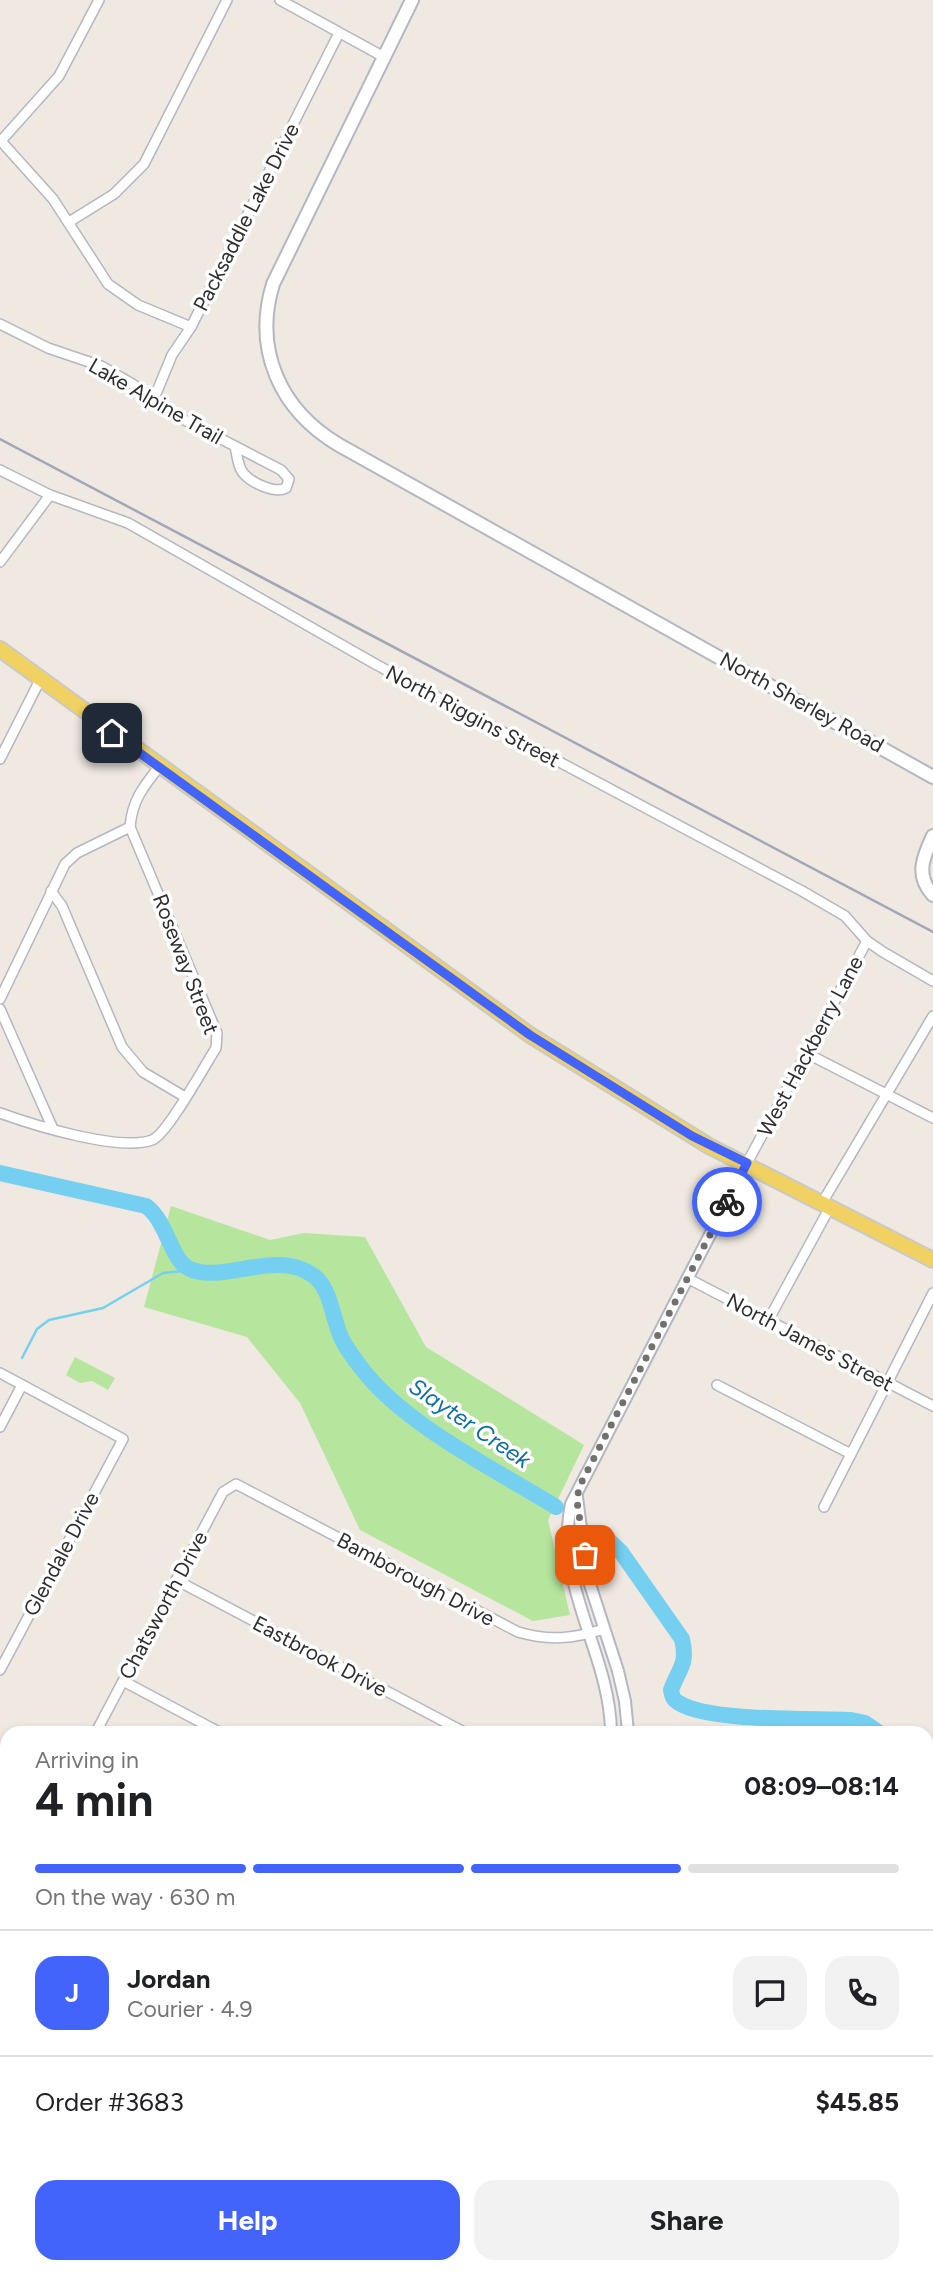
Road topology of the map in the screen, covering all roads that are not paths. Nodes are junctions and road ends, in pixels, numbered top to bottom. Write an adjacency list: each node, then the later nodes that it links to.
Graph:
1 (99, 0): 7 (street)
2 (227, 0): 8 (street)
3 (280, 0): 5 (street)
4 (412, 0): 6 (main road, North Sherley Road)
5 (339, 33): 6 (street); 10 (street, Packsaddle Lake Drive)
6 (384, 57): 20 (main road, North Sherley Road)
7 (0, 141): 8 (street)
8 (69, 222): 10 (street)
9 (0, 324): 11 (street, Lake Alpine Trail)
10 (191, 327): 11 (street, Packsaddle Lake Drive)
11 (153, 401): 12 (street, Lake Alpine Trail)
12 (235, 446): 12 (street, Lake Alpine Trail)
13 (0, 470): 14 (street, North Riggins Street)
14 (50, 495): 15 (street); 25 (street, North Riggins Street)
15 (0, 562)
16 (0, 649): 17 (main road)
17 (40, 680): 18 (street); 19 (main road)
18 (0, 759)
19 (159, 767): 21 (street); 36 (main road)
20 (933, 777)
21 (130, 827): 23 (street); 32 (street, Roseway Street)
22 (933, 836): 24 (main road)
23 (51, 891): 27 (street); 32 (street)
24 (933, 895)
25 (867, 941): 26 (street, North Riggins Street); 30 (street, West Hackberry Lane)
26 (933, 981)
27 (0, 999)
28 (0, 1009): 35 (street)
29 (933, 1016): 31 (street)
30 (806, 1053): 31 (street); 36 (street, West Hackberry Lane)
31 (889, 1094): 34 (street); 37 (street)
32 (185, 1097): 35 (street, Roseway Street)
33 (0, 1114): 35 (street, Roseway Street)
34 (933, 1118)
35 (53, 1129)
36 (747, 1163): 37 (main road); 39 (street, West Hackberry Lane)
37 (826, 1205): 38 (main road); 41 (street)
38 (933, 1260)
39 (687, 1278): 41 (street, North James Street); 50 (street, West Hackberry Lane)
40 (933, 1293): 43 (street)
41 (769, 1319): 43 (street, North James Street)
42 (0, 1373): 44 (street)
43 (887, 1382): 46 (street, North James Street); 48 (street)
44 (22, 1385): 47 (street); 55 (street, Glendale Drive)
45 (717, 1385): 48 (street)
46 (933, 1406)
47 (0, 1427)
48 (851, 1454): 51 (street)
49 (236, 1484): 52 (street, Chatsworth Drive); 54 (street, Bamborough Drive)
50 (579, 1487): 53 (street); 54 (street, West Hackberry Lane)
51 (824, 1507)
52 (176, 1580): 56 (street, Chatsworth Drive); 59 (street, Eastbrook Drive)
53 (604, 1629): 54 (street, Bamborough Drive); 61 (street)
54 (589, 1634): 60 (street, West Hackberry Lane)
55 (0, 1670)
56 (123, 1681): 57 (street, Chatsworth Drive); 58 (street)
57 (99, 1726)
58 (208, 1726)
59 (453, 1726)
60 (611, 1726)
61 (627, 1726)

